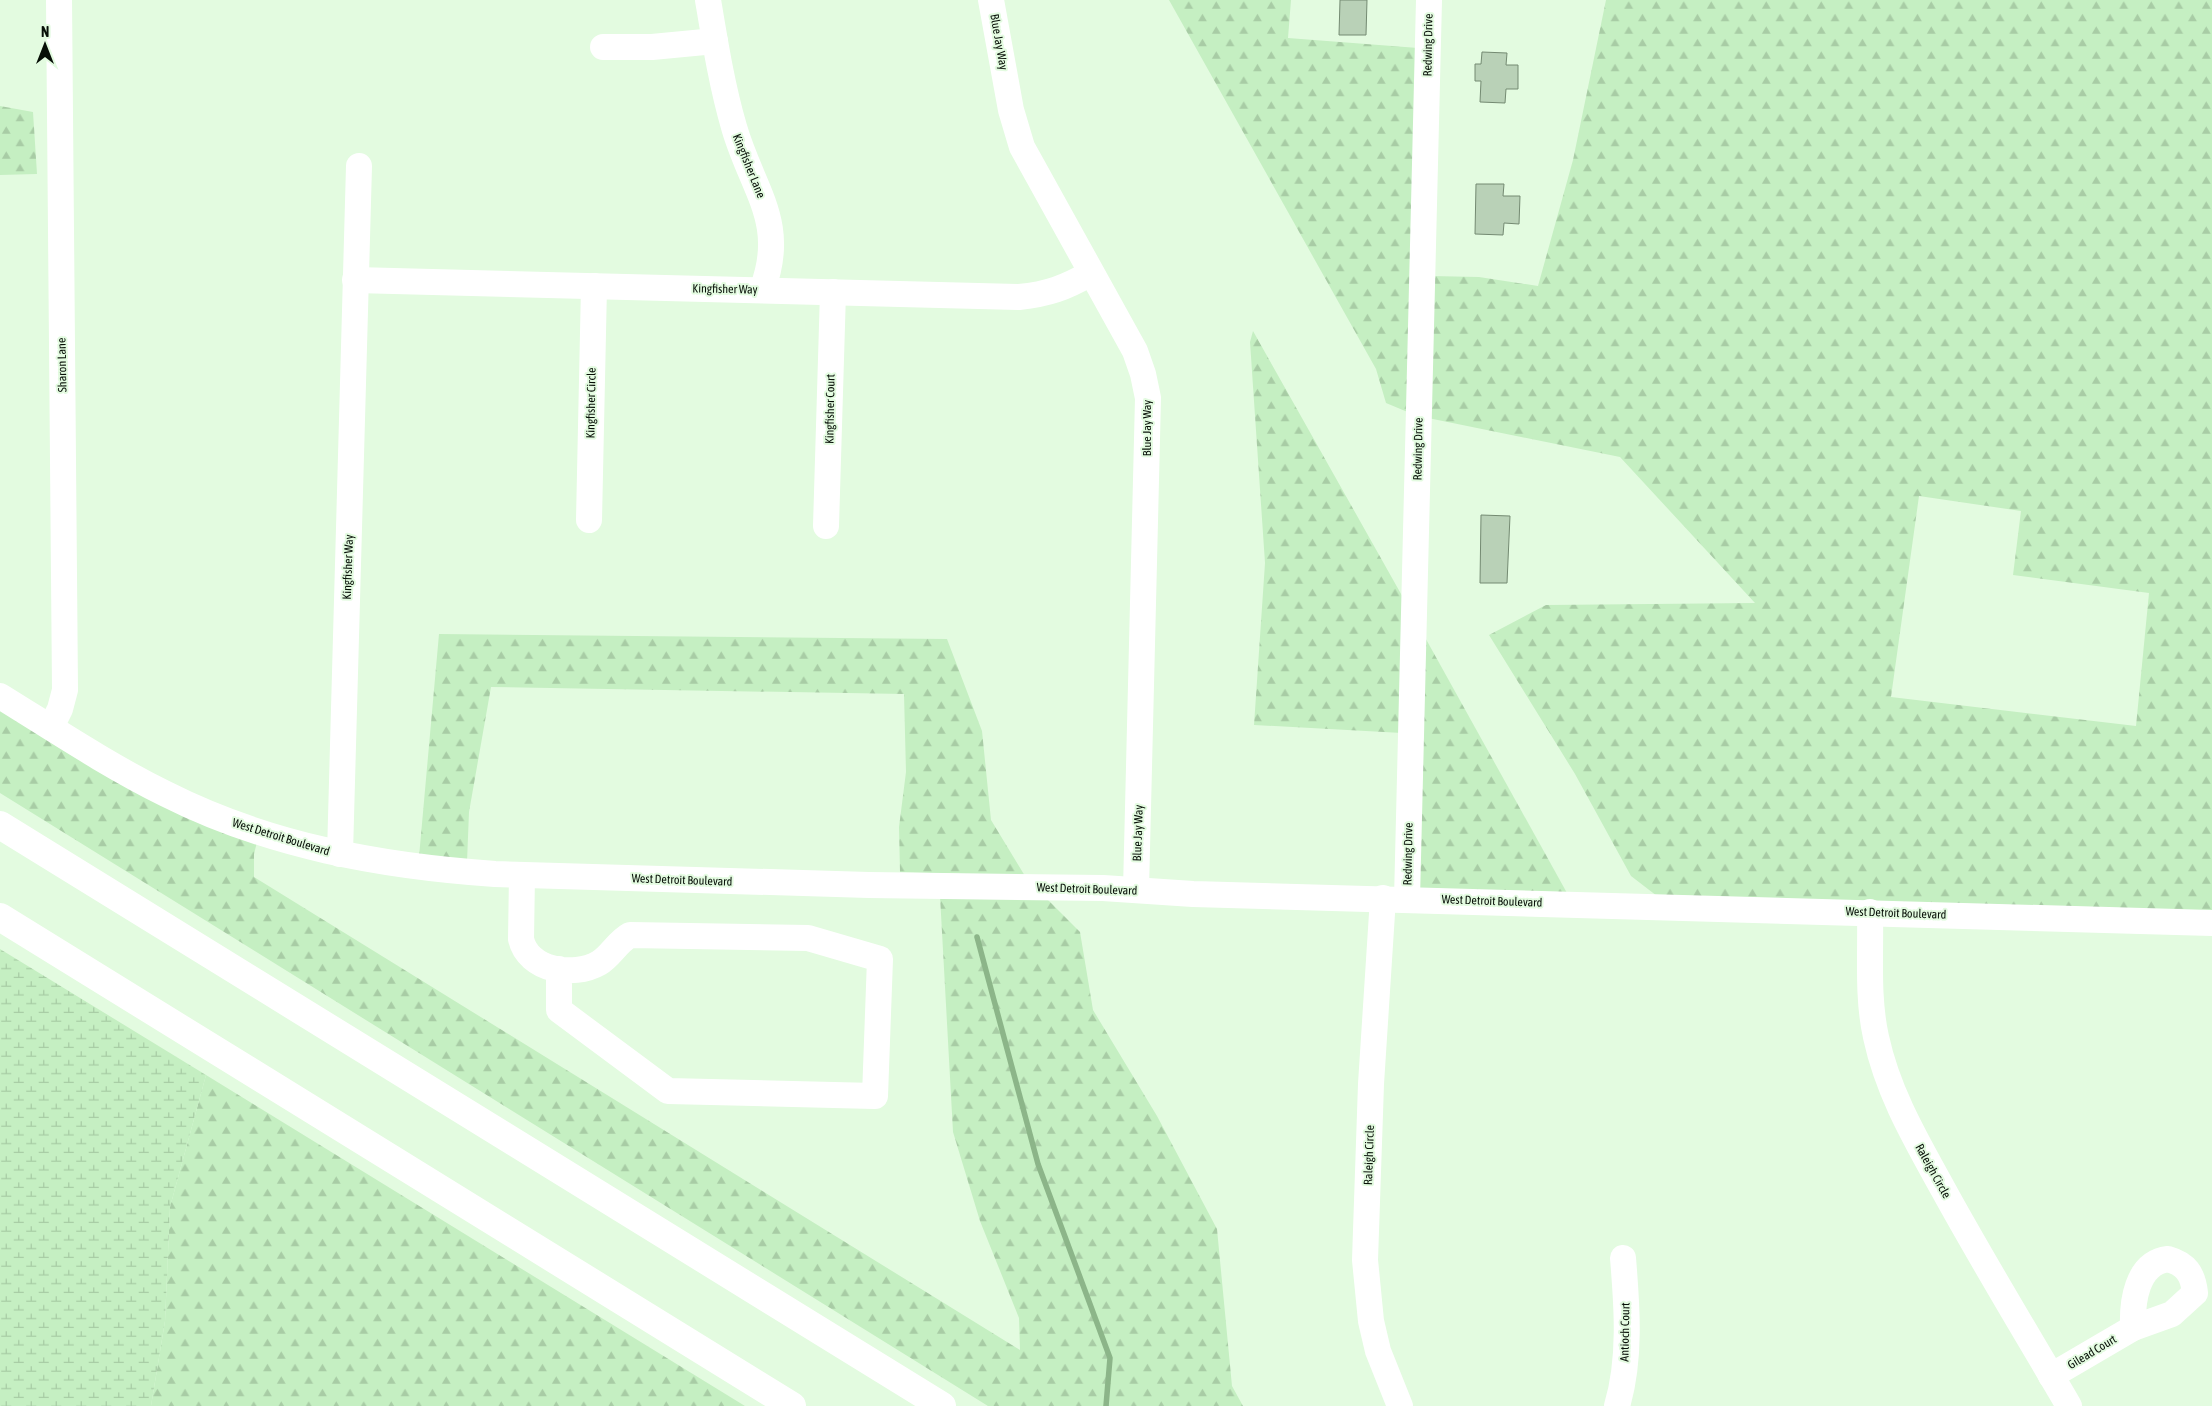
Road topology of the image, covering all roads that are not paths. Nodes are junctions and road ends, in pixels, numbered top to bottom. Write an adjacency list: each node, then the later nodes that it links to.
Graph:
1 (59, 0): 16 (street, Sharon Lane)
2 (708, 0): 5 (street, Kingfisher Lane)
3 (991, 0): 8 (street, Blue Jay Way)
4 (1429, 0): 21 (street, Redwing Drive)
5 (715, 41): 6 (street); 11 (street, Kingfisher Lane)
6 (603, 47)
7 (358, 166): 9 (street, Kingfisher Way)
8 (1091, 273): 12 (street, Kingfisher Way); 20 (street, Blue Jay Way)
9 (355, 280): 10 (street, Kingfisher Way); 18 (street, Kingfisher Way)
10 (594, 286): 11 (street, Kingfisher Way); 13 (street, Kingfisher Circle)
11 (762, 290): 12 (street, Kingfisher Way)
12 (833, 292): 14 (street, Kingfisher Court)
13 (589, 520)
14 (826, 526)
15 (0, 696): 16 (street, West Detroit Boulevard)
16 (51, 727): 18 (street, West Detroit Boulevard)
17 (0, 826): 31 (highway)
18 (340, 854): 19 (street, West Detroit Boulevard)
19 (522, 875): 20 (street, West Detroit Boulevard); 26 (street)
20 (1136, 890): 21 (street, West Detroit Boulevard)
21 (1395, 899): 22 (street, West Detroit Boulevard); 32 (street, Raleigh Circle)
22 (1870, 912): 24 (street, West Detroit Boulevard); 29 (street, Raleigh Circle)
23 (0, 916): 25 (highway)
24 (2212, 923)
25 (12, 928): 30 (highway)
26 (559, 969): 26 (street)
27 (1623, 1258): 33 (street, Antioch Court)
28 (2133, 1328): 29 (street, Gilead Court)
29 (2051, 1376): 34 (street, Raleigh Circle)
30 (792, 1406)
31 (942, 1406)
32 (1400, 1406)
33 (1618, 1406)
34 (2069, 1406)

